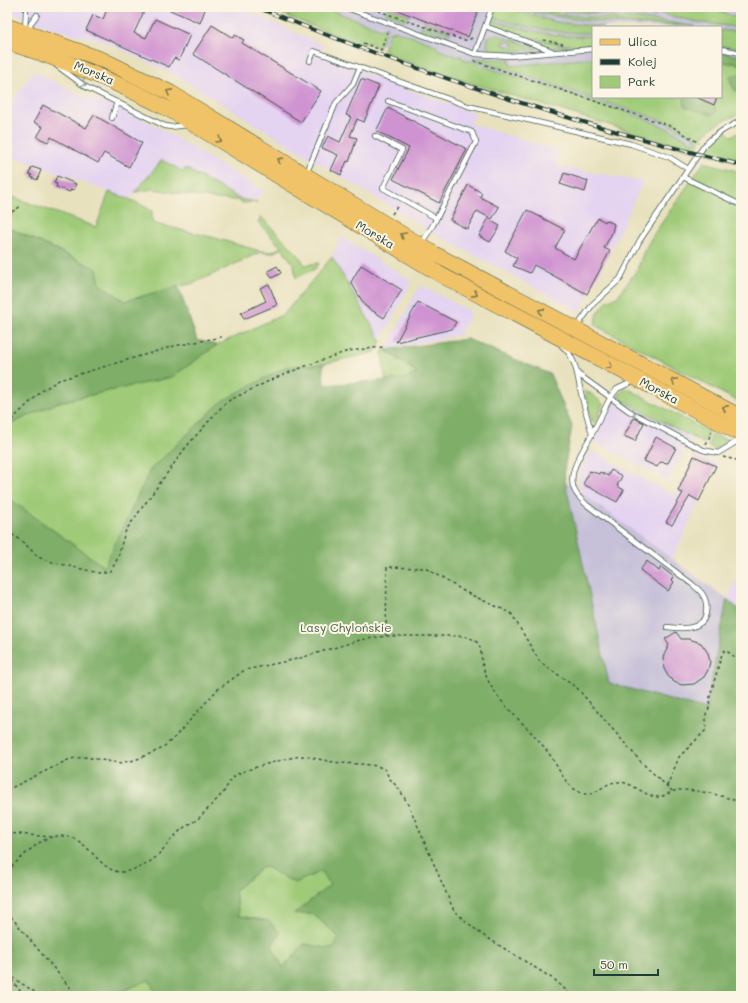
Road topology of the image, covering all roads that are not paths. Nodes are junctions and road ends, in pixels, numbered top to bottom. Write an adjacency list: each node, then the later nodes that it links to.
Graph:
1 (344, 7): 14 (lane)
2 (492, 7): 6 (lane)
3 (26, 11): 7 (lane)
4 (37, 15): 7 (lane)
5 (7, 26): 7 (main road, Morska)
6 (485, 28): 11 (lane); 14 (lane)
7 (27, 32): 24 (main road, Morska, one-way to 7)
8 (7, 42): 13 (main road, Morska)
9 (592, 48): 11 (lane)
10 (722, 49): 12 (lane)
11 (553, 52): 14 (lane)
12 (741, 52)
13 (40, 53): 18 (lane, one-way to 18); 21 (main road, Morska)
14 (475, 54)
15 (310, 61): 16 (lane)
16 (360, 67): 23 (lane); 24 (lane)
17 (388, 101): 28 (lane)
18 (117, 102): 19 (lane); 21 (lane)
19 (112, 118)
20 (741, 121): 23 (lane)
21 (192, 124): 26 (main road, Morska, one-way to 26)
22 (375, 136): 28 (lane)
23 (688, 169): 25 (lane)
24 (306, 176): 26 (main road, Morska)
25 (683, 177): 27 (lane); 32 (lane)
26 (337, 204): 29 (main road, Morska, one-way to 26); 30 (main road, Morska, one-way to 30)
27 (741, 205)
28 (436, 218): 29 (lane)
29 (420, 245): 32 (main road, Morska, one-way to 29)
30 (526, 321): 31 (lane); 34 (main road, Morska)
31 (549, 326)
32 (570, 329): 35 (main road, Morska)
33 (599, 348): 35 (lane)
34 (582, 352): 36 (lane); 37 (main road, Morska, one-way to 37)
35 (631, 359): 39 (main road, Morska, one-way to 35)
36 (578, 374): 38 (lane); 40 (lane)
37 (638, 380): 38 (lane); 41 (main road, Morska)
38 (610, 398): 40 (lane); 42 (lane, one-way to 42)
39 (741, 417)
40 (592, 434): 43 (lane)
41 (741, 434)
42 (741, 439)
43 (668, 627)

